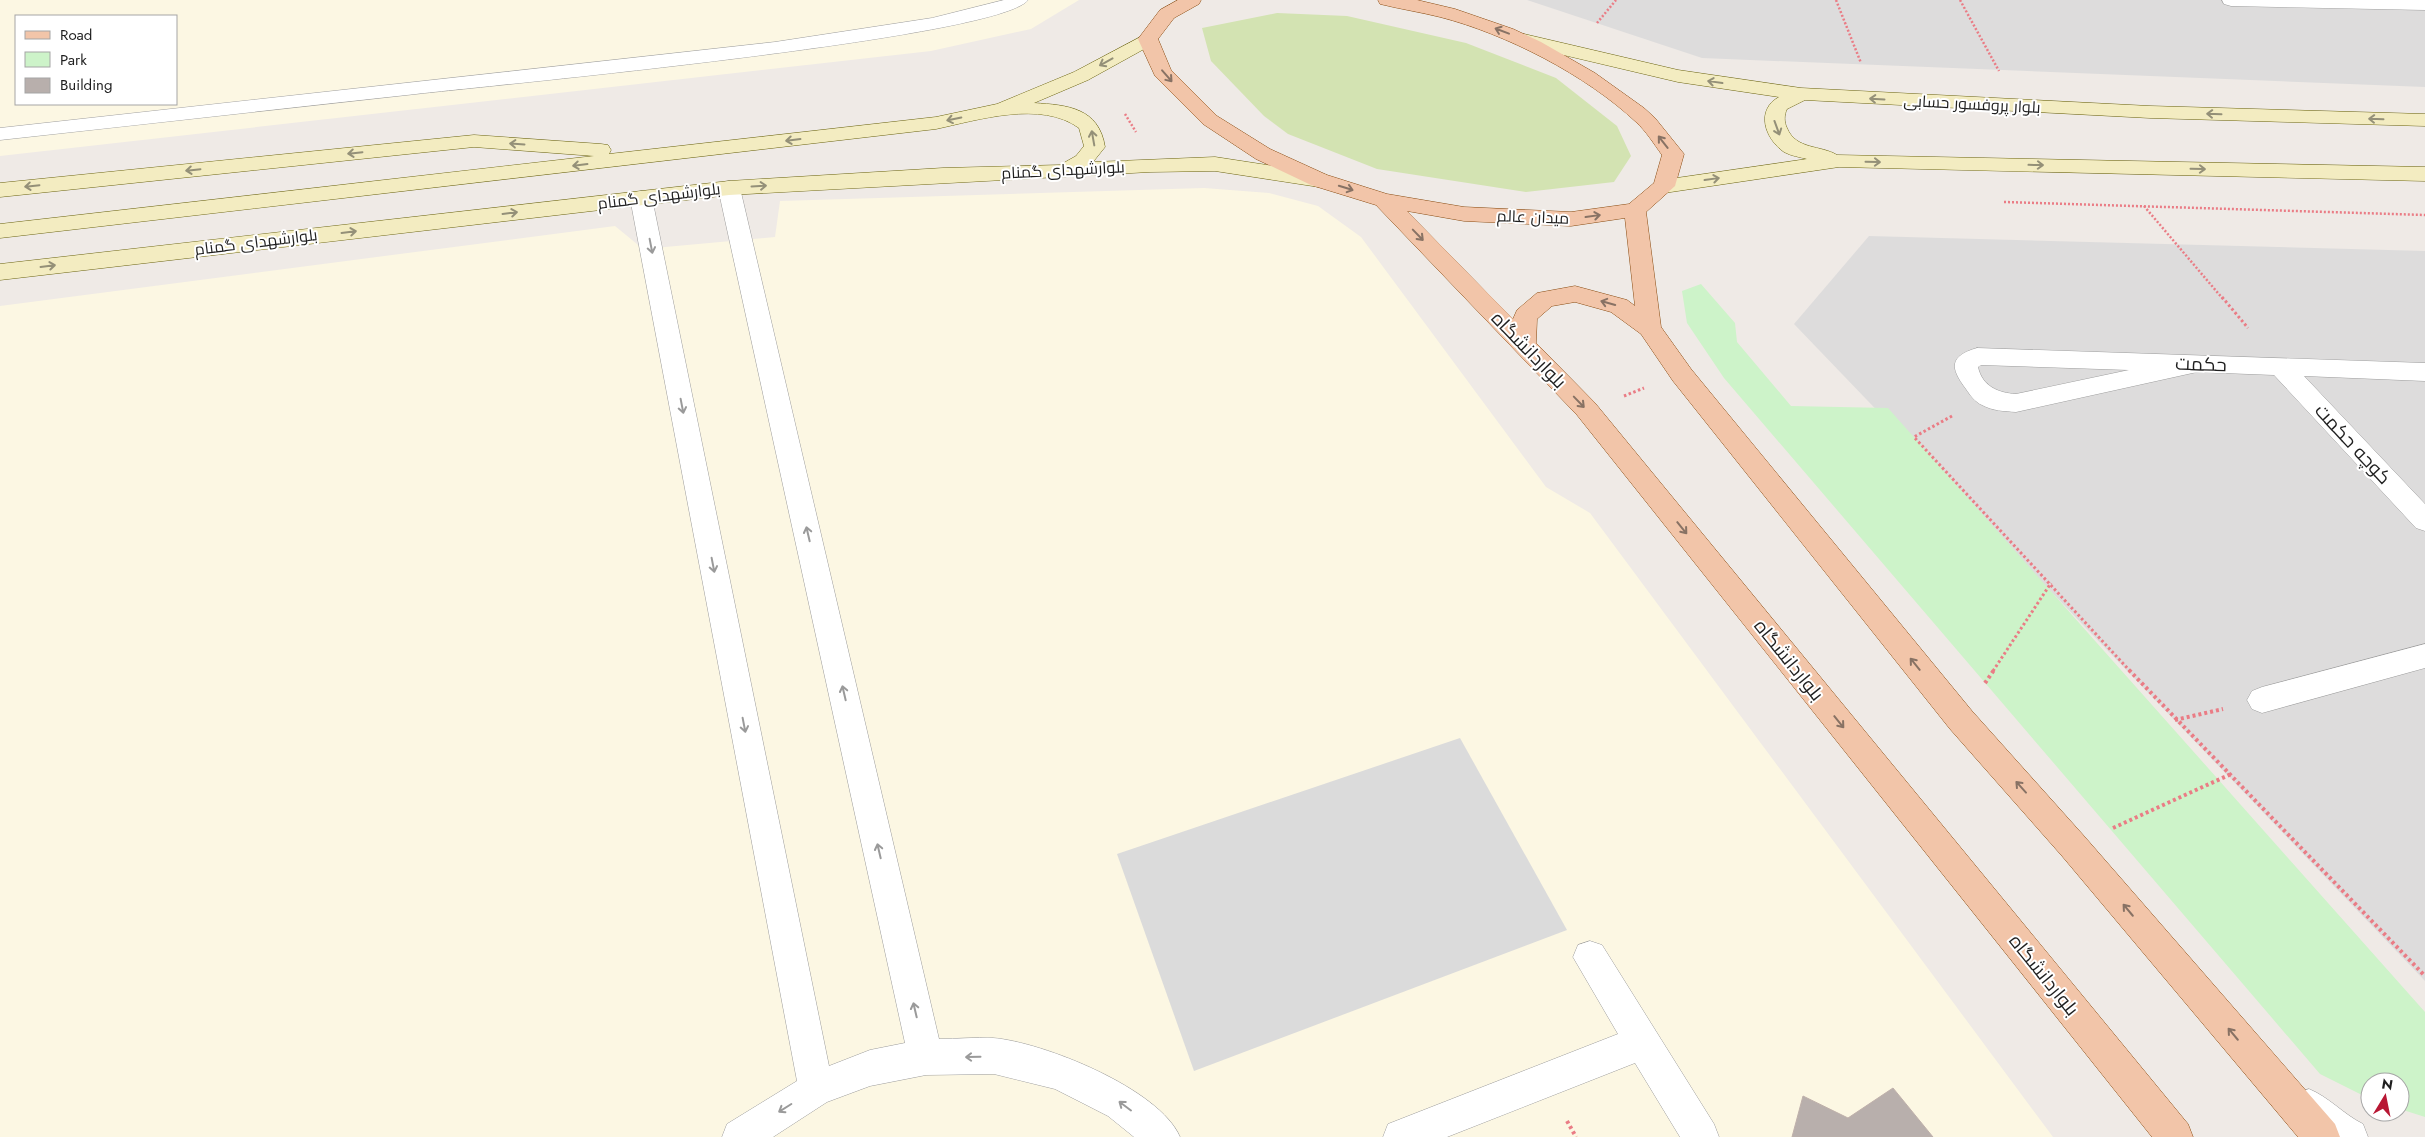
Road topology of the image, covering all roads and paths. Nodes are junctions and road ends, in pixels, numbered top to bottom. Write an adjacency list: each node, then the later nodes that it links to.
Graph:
1 (1019, 0): 20 (street)
2 (1192, 0): 13 (main road)
3 (1386, 0): 11 (main road)
4 (1431, 0): 11 (main road)
5 (1616, 0): 12 (path)
6 (1836, 0): 15 (path)
7 (1960, 0): 16 (path)
8 (2231, 0): 9 (street)
9 (2364, 2): 10 (street)
10 (2425, 4)
11 (1470, 19): 14 (main road, one-way to 11)
12 (1595, 26)
13 (1148, 39): 18 (main road, one-way to 18); 25 (main road, میدان عالم, one-way to 25)
14 (1524, 40): 17 (main road, بلوار پروفسور حسابی, one-way to 14); 26 (main road, one-way to 14)
15 (1862, 67)
16 (2004, 79)
17 (1801, 94): 19 (main road, بلوار پروفسور حسابی, one-way to 17); 22 (main road, one-way to 22)
18 (1003, 109): 21 (main road, one-way to 21); 23 (main road, one-way to 18)
19 (2425, 120)
20 (0, 134)
21 (670, 155): 28 (main road, one-way to 28); 33 (main road, one-way to 33)
22 (1840, 161): 24 (main road, one-way to 24); 26 (main road, one-way to 22)
23 (1064, 171): 25 (main road, بلوارشهدای گمنام); 27 (main road, بلوارشهدای گمنام, one-way to 23)
24 (2425, 174)
25 (1319, 180): 30 (main road, میدان عالم, one-way to 30)
26 (1664, 186): 32 (main road)
27 (730, 188): 29 (main road, بلوارشهدای گمنام); 54 (street, one-way to 27)
28 (0, 190)
29 (641, 198): 34 (main road, بلوارشهدای گمنام, one-way to 29); 56 (street, one-way to 56)
30 (1384, 200): 32 (main road, میدان عالم, one-way to 32); 36 (main road, بلواردانشگاه, one-way to 36)
31 (2144, 206): 38 (path)
32 (1635, 210): 35 (main road)
33 (0, 231)
34 (0, 272)
35 (1650, 328): 36 (main road, one-way to 36); 40 (main road)
36 (1524, 345): 42 (main road, بلواردانشگاه, one-way to 42)
37 (2197, 364): 38 (street, حکمت); 41 (street); 41 (street, حکمت)
38 (2281, 367): 39 (street, حکمت); 43 (street, کوچه حکمت)
39 (2425, 372)
40 (1682, 375): 42 (path); 47 (main road, one-way to 40)
41 (1985, 398): 44 (path)
42 (1586, 409): 61 (main road, بلواردانشگاه, one-way to 61)
43 (2425, 521)
44 (2051, 583): 47 (path); 48 (path)
45 (2425, 656): 46 (street)
46 (2262, 700): 48 (path)
47 (1961, 720): 50 (main road, one-way to 47)
48 (2175, 720): 49 (path)
49 (2230, 774): 50 (path); 52 (path)
50 (2073, 846): 55 (main road, one-way to 50)
51 (1590, 957): 53 (street)
52 (2425, 976)
53 (1643, 1042): 59 (street); 60 (street)
54 (926, 1058): 56 (street); 58 (street, one-way to 54)
55 (2260, 1066): 62 (main road); 63 (street)
56 (816, 1089): 57 (street, one-way to 57)
57 (740, 1137)
58 (1162, 1137)
59 (1401, 1137)
60 (1701, 1137)
61 (2175, 1137)
62 (2322, 1137)
63 (2350, 1137)

